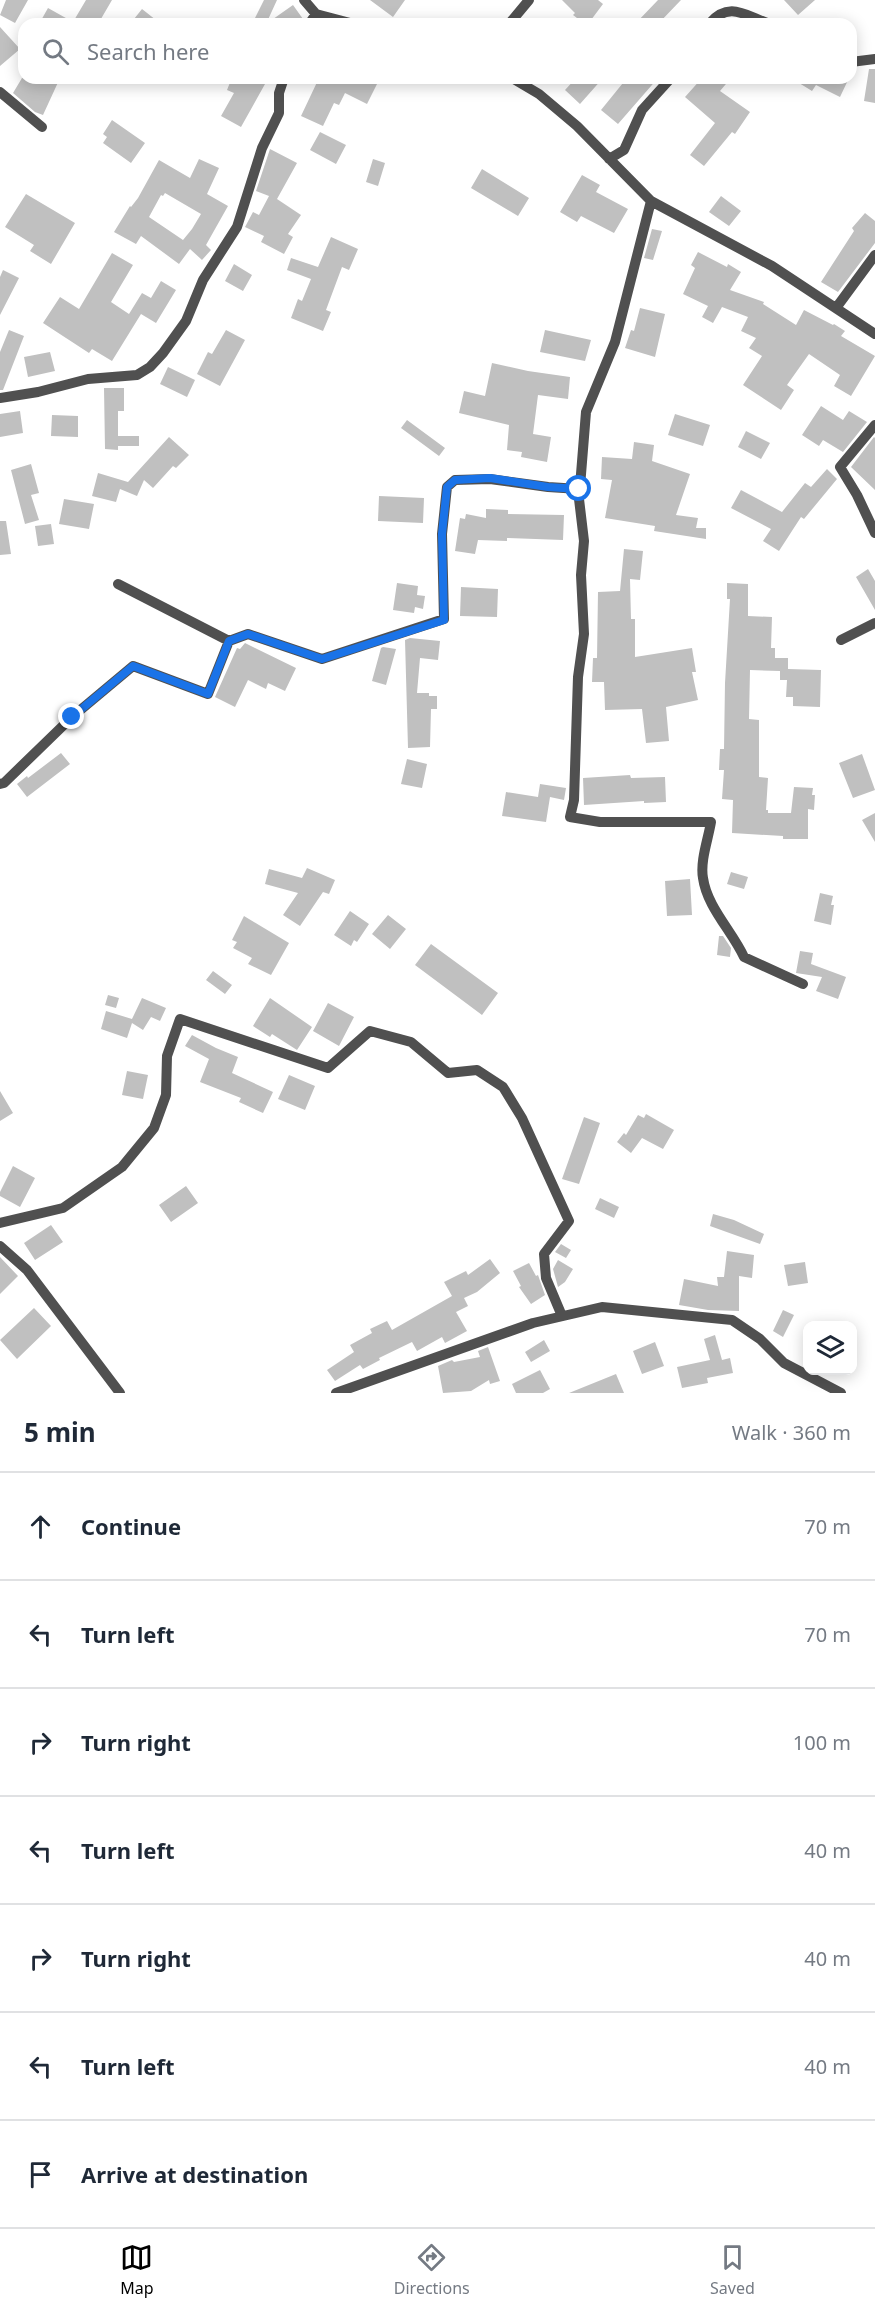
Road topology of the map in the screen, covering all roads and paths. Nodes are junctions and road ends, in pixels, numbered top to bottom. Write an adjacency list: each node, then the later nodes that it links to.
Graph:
1 (304, 0): 3 (street)
2 (529, 0): 6 (street)
3 (316, 14): 4 (street); 5 (street)
4 (313, 18)
5 (331, 18)
6 (514, 18)
7 (713, 18): 8 (street)
8 (758, 18)
9 (875, 59): 10 (street)
10 (857, 61)
11 (282, 84): 21 (street)
12 (522, 84): 16 (street)
13 (666, 84): 16 (street)
14 (0, 92): 15 (street)
15 (42, 127)
16 (609, 159): 17 (street)
17 (651, 201): 19 (street); 23 (street)
18 (875, 255): 19 (street)
19 (836, 308): 20 (street)
20 (875, 334)
21 (0, 398)
22 (875, 425): 24 (street)
23 (579, 489): 28 (street); 30 (street)
24 (875, 533)
25 (118, 584): 28 (street)
26 (875, 623): 27 (street)
27 (841, 640)
28 (229, 641): 29 (street)
29 (0, 784)
30 (803, 984)
31 (0, 1223): 33 (street)
32 (0, 1246): 34 (street)
33 (562, 1316): 35 (street); 36 (street)
34 (120, 1393)
35 (336, 1393)
36 (841, 1393)

